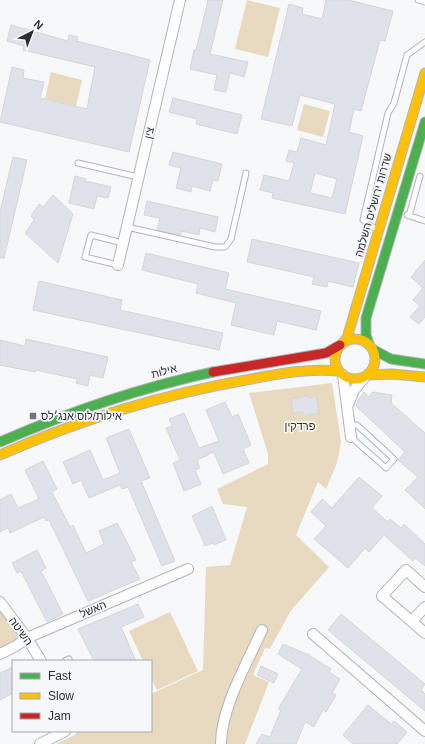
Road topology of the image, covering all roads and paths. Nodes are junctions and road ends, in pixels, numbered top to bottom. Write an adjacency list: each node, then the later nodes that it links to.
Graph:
1 (180, 0): 12 (street, צין)
2 (418, 0): 3 (lane)
3 (425, 2)
4 (425, 42): 17 (lane)
5 (425, 73): 7 (street, שדרות ירושלים השלמה)
6 (425, 122): 8 (street)
7 (404, 145): 8 (street); 17 (street, שדרות ירושלים השלמה)
8 (421, 150): 13 (street)
9 (78, 162): 12 (lane)
10 (246, 173): 16 (lane)
11 (420, 176): 14 (lane)
12 (138, 177): 16 (street, צין)
13 (398, 212): 14 (lane); 21 (street)
14 (409, 216): 15 (lane)
15 (425, 222)
16 (127, 227): 18 (street, צין)
17 (378, 231): 20 (street, שדרות ירושלים השלמה)
18 (123, 243): 19 (street, צין); 19 (lane)
19 (118, 265)
20 (342, 344): 21 (street); 23 (street); 29 (street, אילות)
21 (371, 347): 22 (street); 24 (street)
22 (425, 364)
23 (341, 373): 24 (street); 26 (street); 30 (street)
24 (366, 376): 25 (street); 26 (street)
25 (425, 377)
26 (347, 409): 27 (street)
27 (349, 425): 28 (street); 28 (lane)
28 (351, 437)
29 (0, 442)
30 (0, 455)
31 (188, 569): 39 (street, האשל)
32 (425, 587): 35 (street)
33 (0, 602): 39 (street, השיטה)
34 (425, 607): 35 (street)
35 (412, 621): 37 (street)
36 (262, 630): 45 (street)
37 (425, 633)
38 (313, 634): 42 (street)
39 (28, 638): 40 (street, האשל); 41 (street, השיטה)
40 (0, 654)
41 (41, 660)
42 (425, 731)
43 (63, 732): 44 (street)
44 (40, 744)
45 (221, 744)

